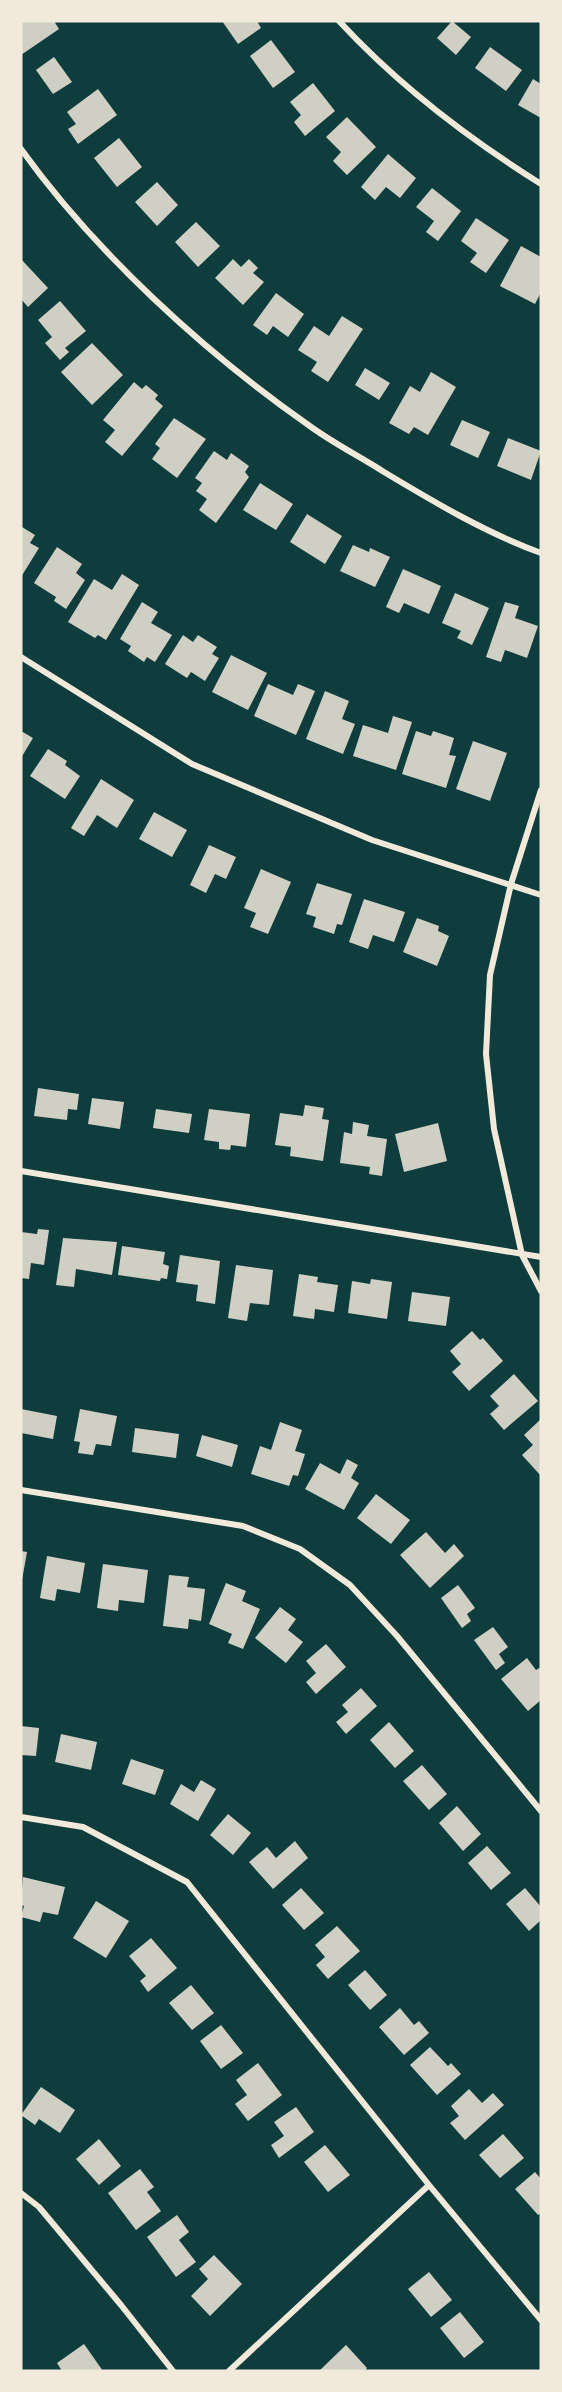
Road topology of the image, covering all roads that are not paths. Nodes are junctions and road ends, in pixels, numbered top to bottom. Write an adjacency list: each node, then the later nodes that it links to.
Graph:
1 (339, 21): 3 (street)
2 (21, 148): 4 (street)
3 (541, 184)
4 (541, 553)
5 (21, 657): 7 (street)
6 (541, 790): 7 (street)
7 (511, 884): 8 (street); 10 (street)
8 (541, 895)
9 (21, 1171): 10 (street)
10 (522, 1254): 11 (street); 12 (street)
11 (541, 1257)
12 (541, 1291)
13 (21, 1490): 14 (street)
14 (541, 1811)
15 (21, 1817): 16 (street)
16 (429, 2185): 18 (street); 20 (street)
17 (21, 2193): 19 (street)
18 (541, 2320)
19 (173, 2371)
20 (229, 2371)

